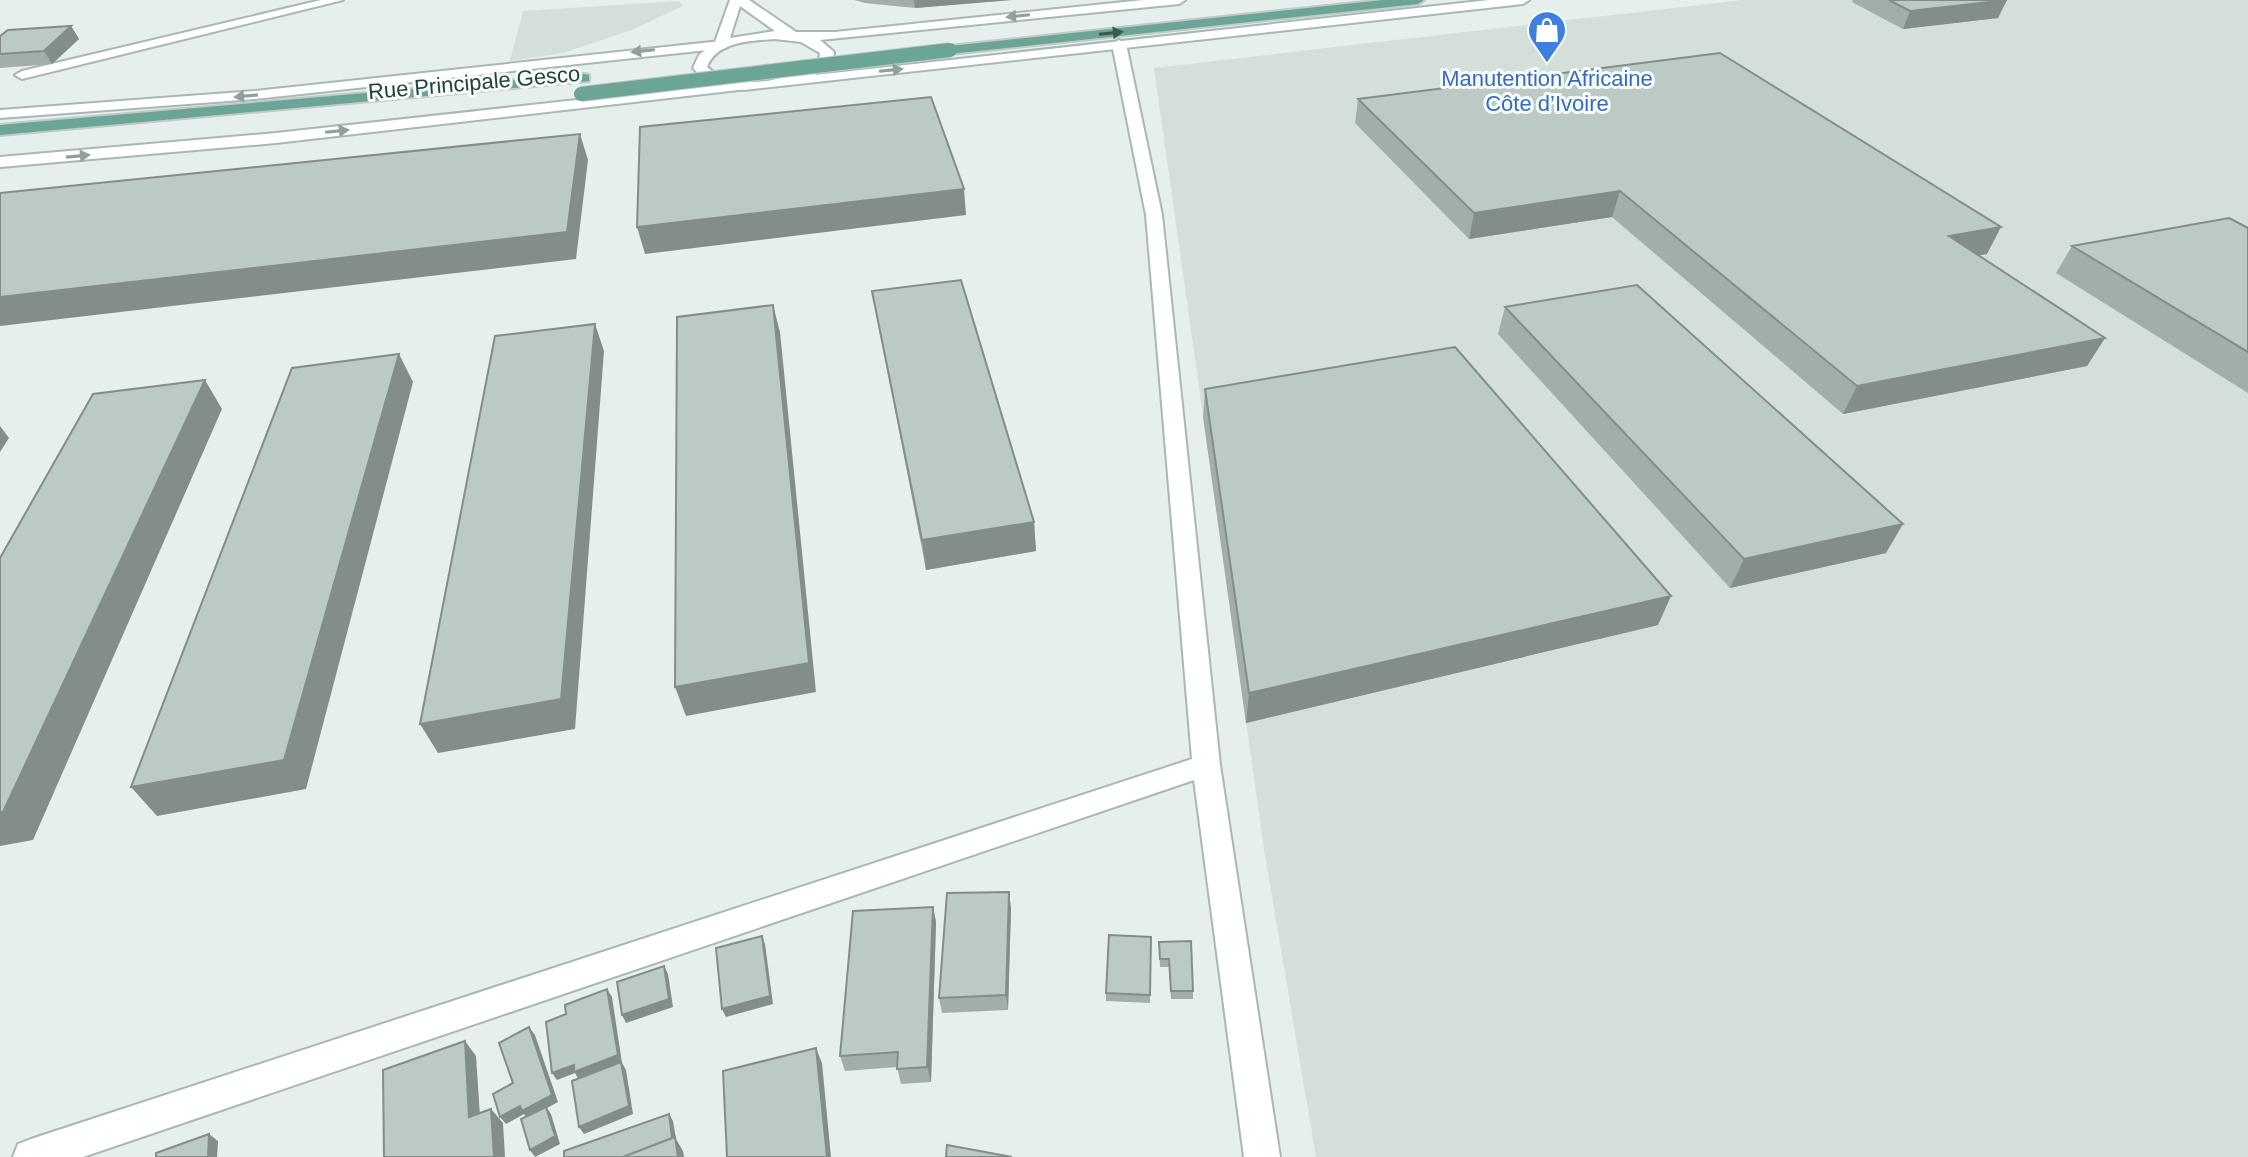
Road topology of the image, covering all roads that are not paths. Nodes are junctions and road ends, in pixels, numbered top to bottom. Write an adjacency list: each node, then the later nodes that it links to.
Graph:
1 (337, 0): 11 (street)
2 (739, 0): 7 (street); 10 (street)
3 (1179, 0): 7 (street, one-way to 7)
4 (1294, 0): 8 (main road)
5 (1418, 0): 8 (main road, one-way to 5)
6 (1523, 0): 9 (street)
7 (793, 36): 10 (street); 12 (street)
8 (946, 44): 14 (main road, Rue Principale Gesco, bridge)
9 (1119, 44): 12 (street, one-way to 9); 19 (street)
10 (721, 45): 13 (street); 15 (street, one-way to 15)
11 (22, 75)
12 (786, 82): 13 (street)
13 (751, 85): 18 (street, one-way to 13)
14 (582, 86): 16 (main road, Rue Principale Gesco); 17 (main road, Rue Principale Gesco)
15 (0, 114)
16 (0, 130)
17 (0, 146)
18 (0, 162)
19 (1206, 765): 20 (street); 21 (street)
20 (31, 1157)
21 (1262, 1157)

